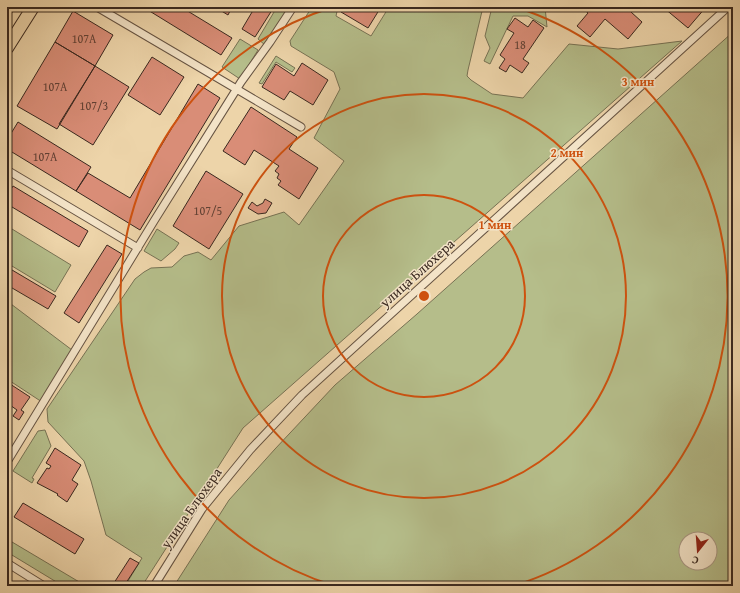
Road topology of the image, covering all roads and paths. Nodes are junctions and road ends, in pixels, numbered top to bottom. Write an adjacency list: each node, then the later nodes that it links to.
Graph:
1 (33, 7): 5 (main road)
2 (97, 7): 6 (street)
3 (293, 7): 6 (street)
4 (728, 7): 13 (street, улица Блюхера)
5 (7, 48)
6 (237, 89): 7 (street); 9 (street)
7 (301, 127)
8 (7, 170): 9 (street)
9 (138, 248): 10 (street)
10 (7, 462)
11 (7, 563): 12 (street)
12 (44, 586)
13 (154, 586)

